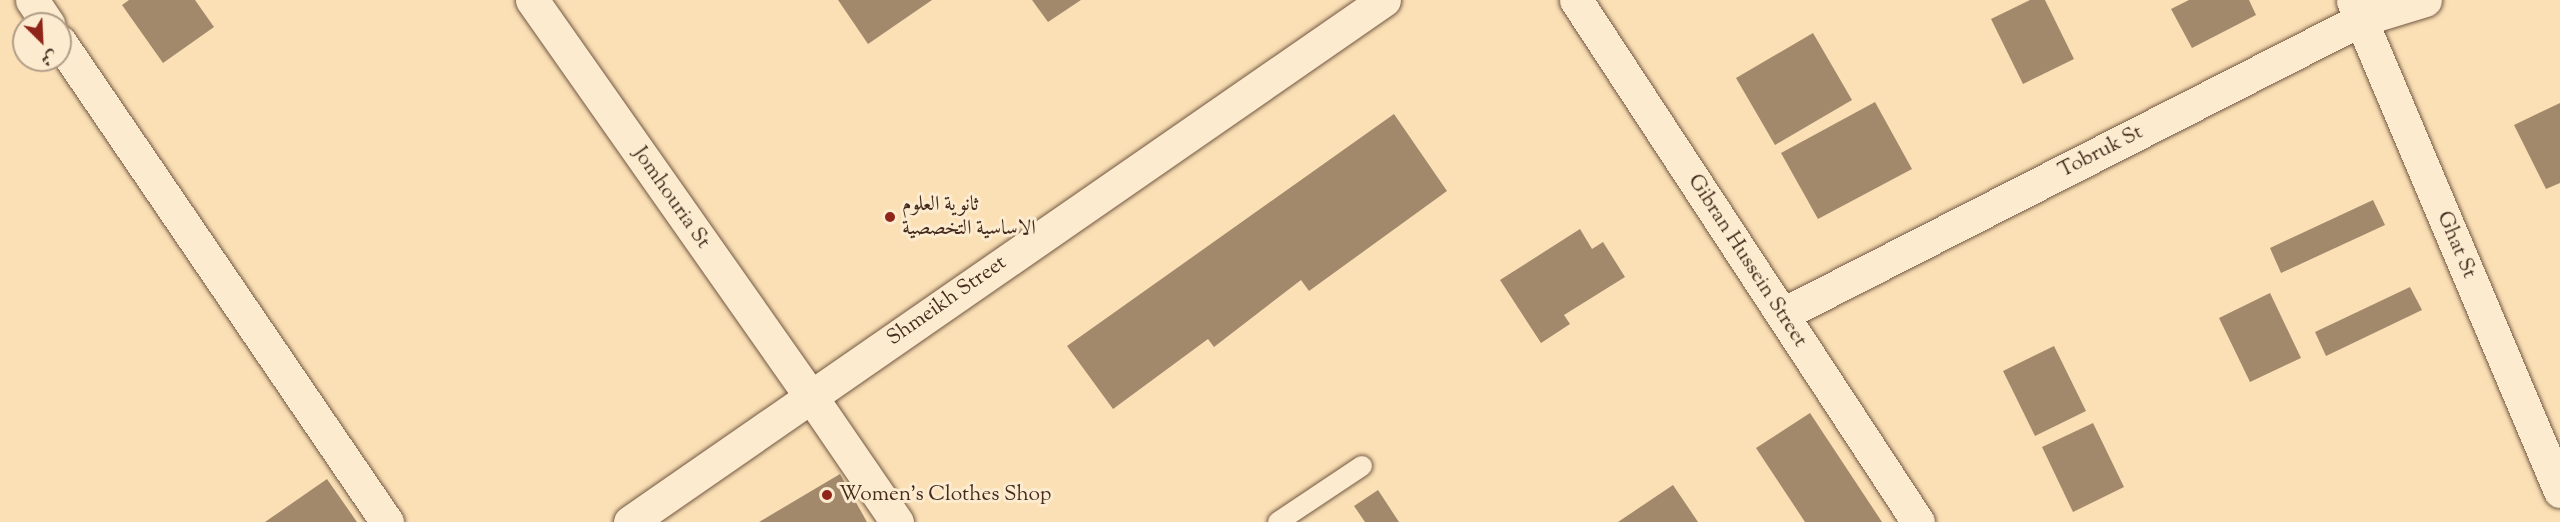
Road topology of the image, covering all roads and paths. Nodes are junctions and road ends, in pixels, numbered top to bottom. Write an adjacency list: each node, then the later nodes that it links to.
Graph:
1 (532, 0): 8 (street, Jomhouria St)
2 (1384, 0): 8 (street, Shmeikh Street)
3 (1576, 0): 7 (street, Gibran Hussein Street)
4 (2425, 0): 5 (street, Tobruk St)
5 (2356, 10): 7 (street, Tobruk St); 10 (street, Ghat St)
6 (72, 60): 11 (street)
7 (1783, 315): 15 (street, Gibran Hussein Street)
8 (810, 395): 12 (street, Shmeikh Street); 13 (street, Jomhouria St)
9 (1362, 466): 14 (lane)
10 (2560, 491)
11 (387, 522)
12 (630, 522)
13 (897, 522)
14 (1278, 522)
15 (1918, 522)

